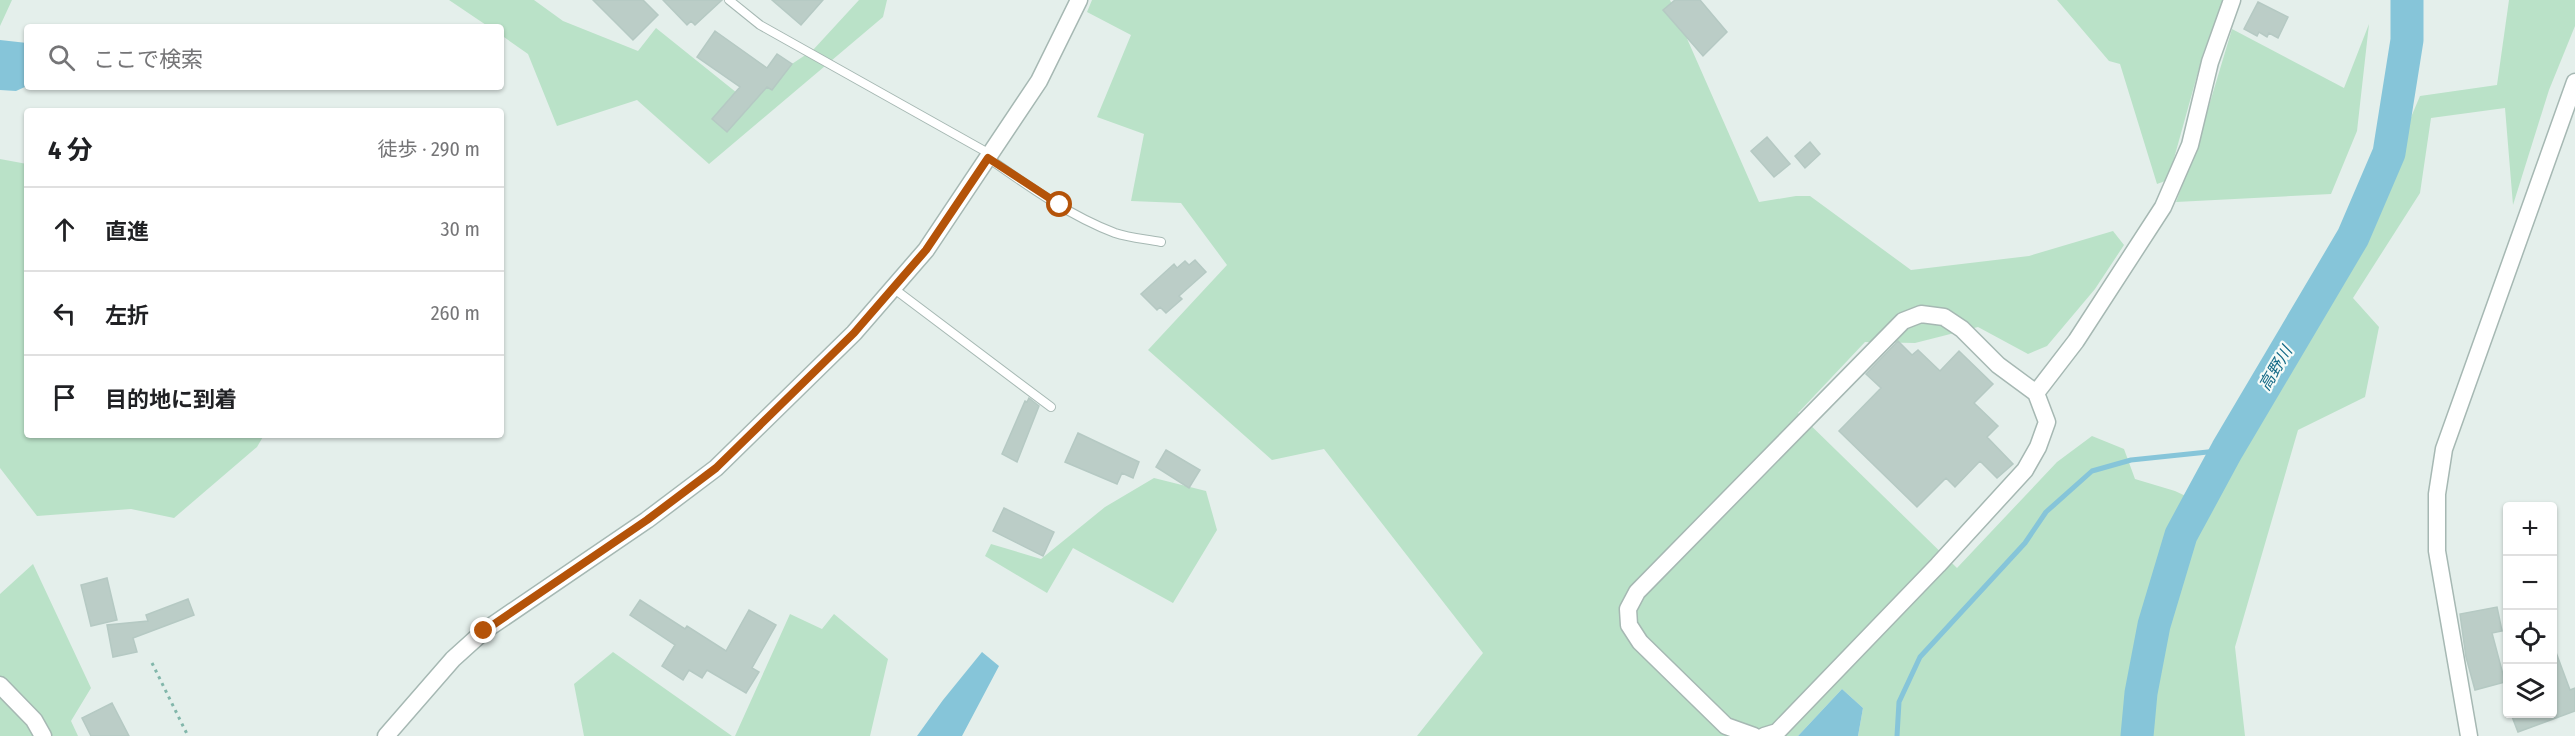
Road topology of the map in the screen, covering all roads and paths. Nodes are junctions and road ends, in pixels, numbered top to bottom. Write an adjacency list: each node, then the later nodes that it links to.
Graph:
1 (729, 0): 5 (lane)
2 (1079, 0): 5 (street)
3 (2232, 0): 8 (street)
4 (2575, 82): 17 (street)
5 (989, 156): 6 (lane); 7 (street)
6 (1161, 242)
7 (893, 288): 9 (lane); 14 (street)
8 (2036, 393): 15 (street); 16 (street)
9 (1051, 407)
10 (152, 663): 13 (path)
11 (0, 685): 12 (street)
12 (43, 736)
13 (188, 736)
14 (386, 736)
15 (1754, 736)
16 (1764, 736)
17 (2469, 736)

